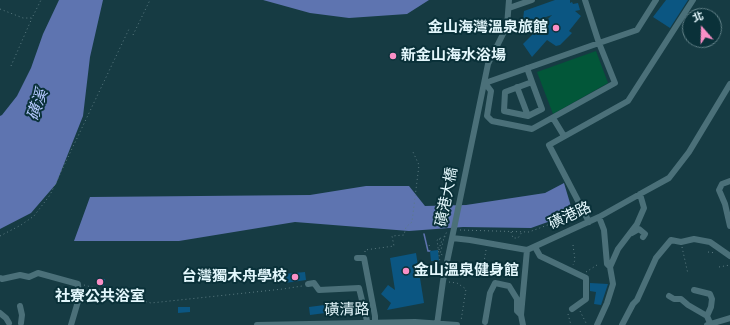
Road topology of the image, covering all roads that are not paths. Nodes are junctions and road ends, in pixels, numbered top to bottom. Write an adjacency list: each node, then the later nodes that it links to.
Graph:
1 (509, 0): 6 (street)
2 (532, 0): 6 (street)
3 (585, 0): 7 (street)
4 (656, 0): 7 (street)
5 (693, 0): 15 (street)
6 (509, 8): 10 (street)
7 (599, 43): 8 (street); 14 (street)
8 (527, 68): 9 (street); 10 (street)
9 (532, 82): 12 (street); 13 (street)
10 (485, 83): 14 (street); 23 (street, 磺港大橋)
11 (730, 84): 17 (street, 磺港路)
12 (517, 87): 13 (street); 13 (street)
13 (528, 116)
14 (553, 118): 15 (street)
15 (564, 136): 19 (street)
16 (730, 181): 20 (street)
17 (640, 194): 18 (street, 磺港路); 21 (street)
18 (599, 217): 19 (street, 磺港路); 28 (street)
19 (589, 222): 24 (street, 磺港路)
20 (730, 226)
21 (630, 234): 22 (street); 28 (street)
22 (643, 237)
23 (452, 238): 25 (street); 42 (street)
24 (535, 247): 25 (street, 磺港路); 34 (street)
25 (527, 250): 36 (street)
26 (730, 256): 51 (street)
27 (357, 258): 47 (street)
28 (610, 267): 50 (street)
29 (0, 278): 44 (street)
30 (308, 284): 46 (street)
31 (694, 290): 37 (street)
32 (669, 296): 37 (street)
33 (20, 306): 41 (street)
34 (572, 309)
35 (0, 313): 40 (street)
36 (521, 315): 39 (street); 49 (street)
37 (707, 316): 43 (street)
38 (730, 318): 43 (street)
39 (485, 322)
40 (9, 323)
41 (21, 323)
42 (437, 324): 45 (street, 磺清路); 48 (street, 磺清路)
43 (708, 324)
44 (71, 325)
45 (257, 325)
46 (368, 325)
47 (375, 325)
48 (457, 325)
49 (523, 325)
50 (597, 325)
51 (622, 325)

